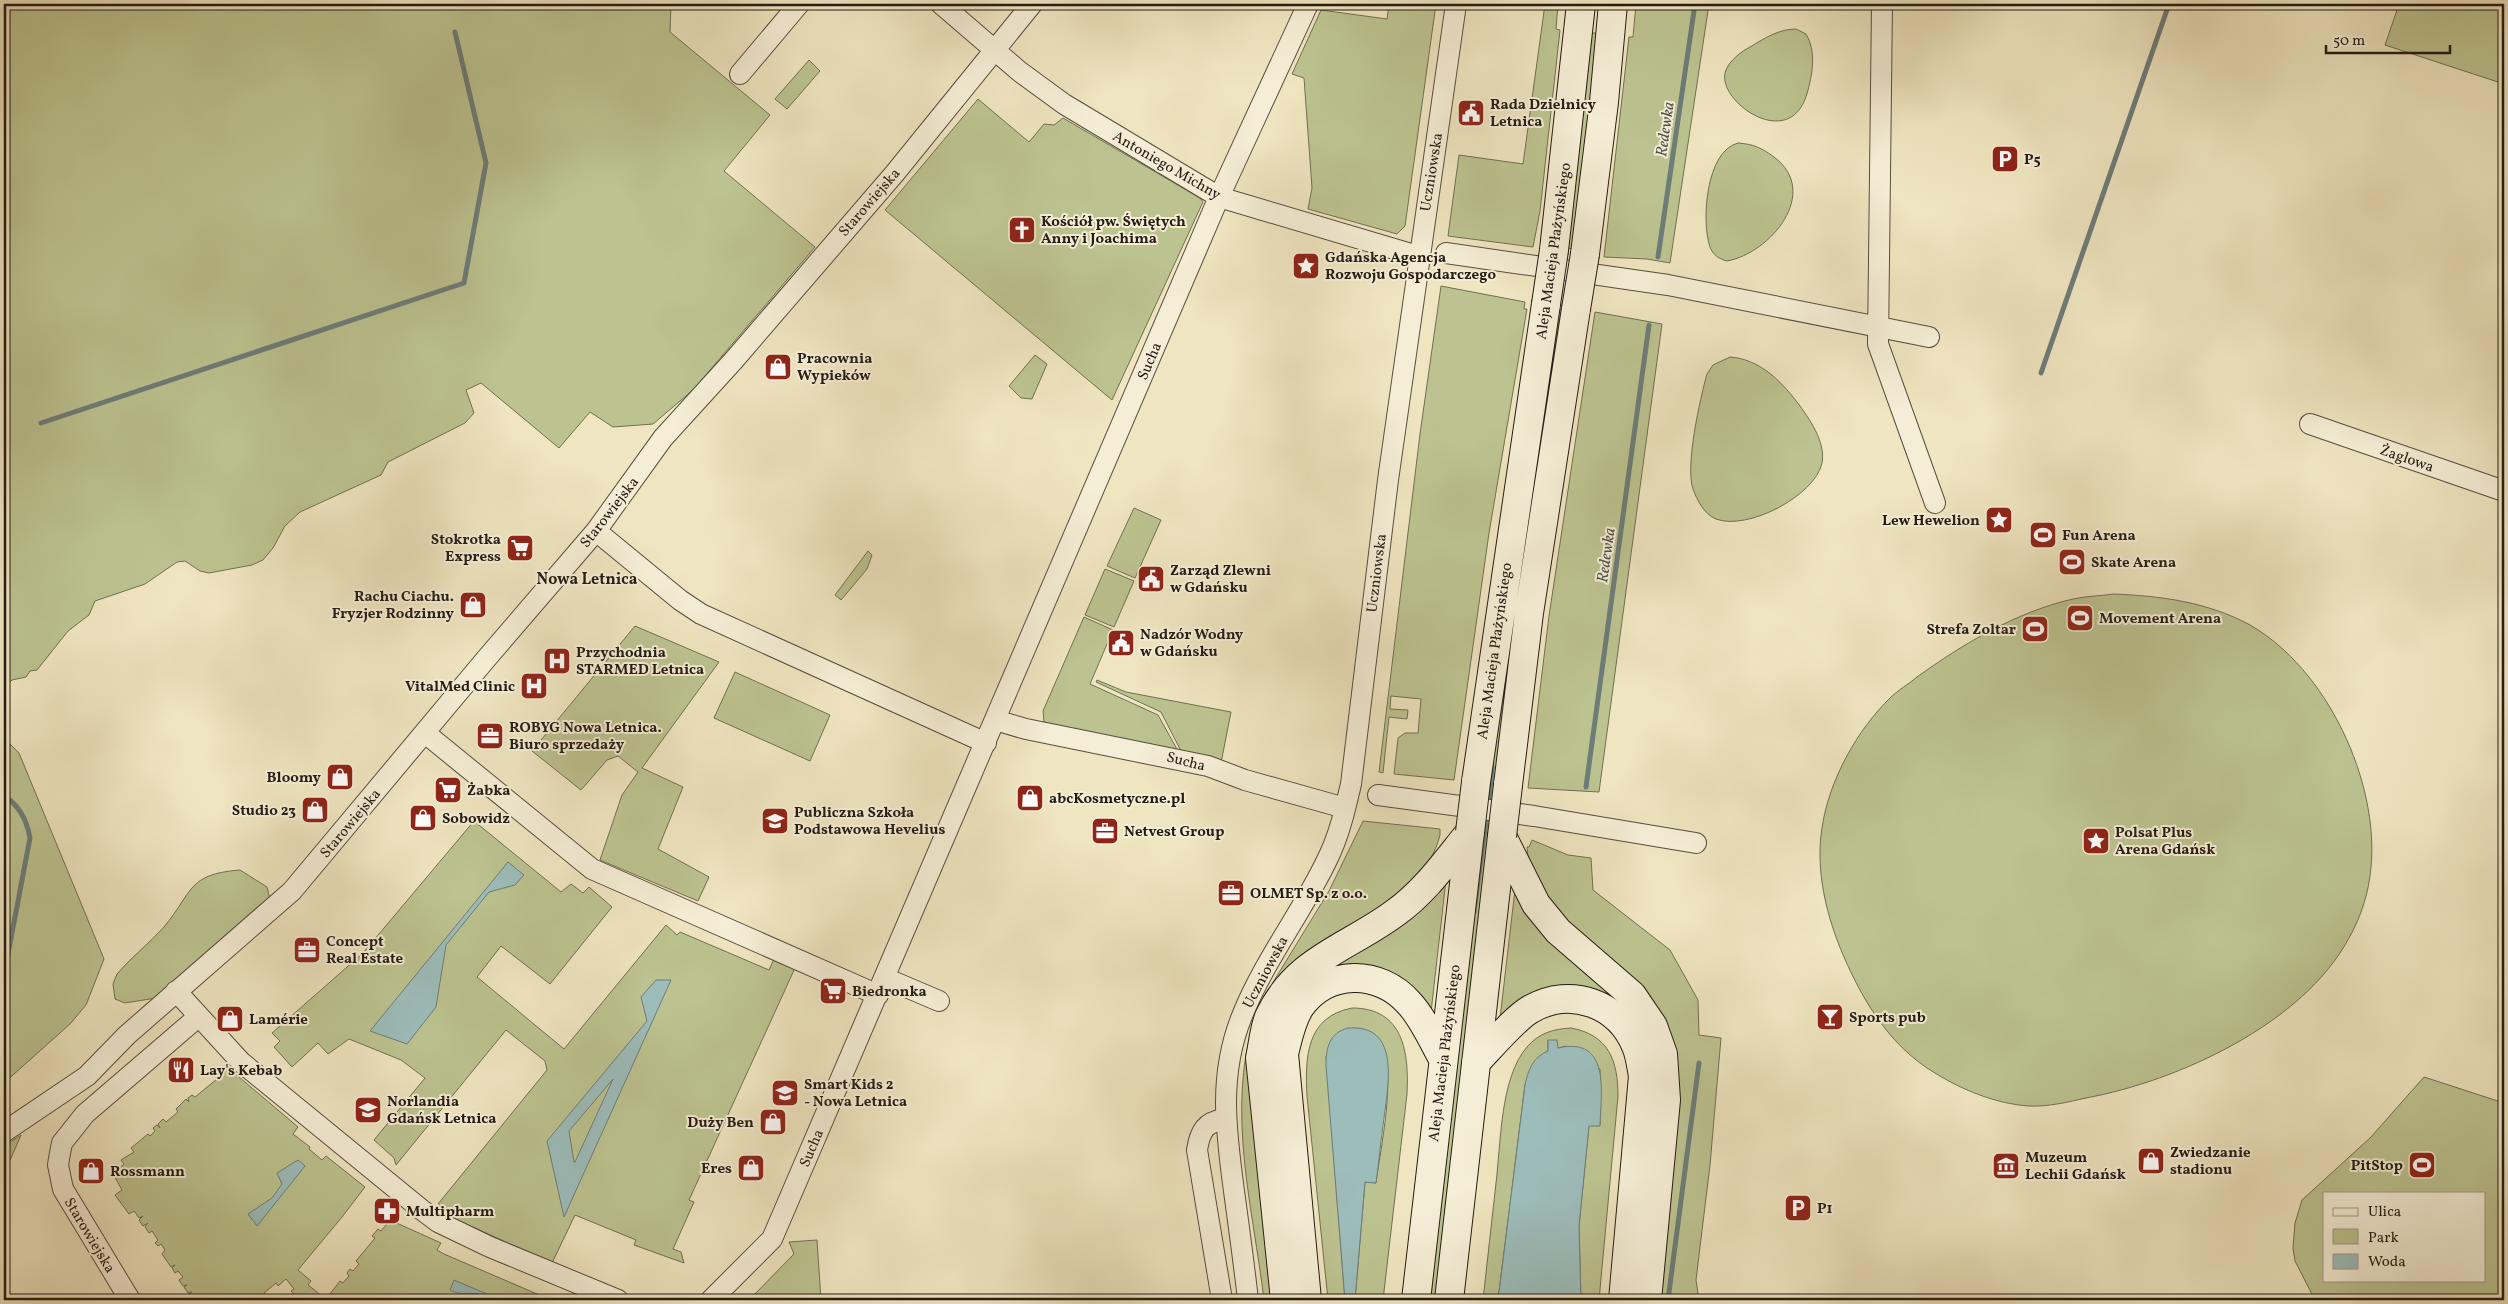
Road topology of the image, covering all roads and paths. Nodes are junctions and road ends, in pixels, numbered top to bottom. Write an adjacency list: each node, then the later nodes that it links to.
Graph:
1 (799, 4): 12 (street)
2 (941, 4): 10 (street, Antoniego Michny)
3 (1032, 4): 10 (street, Starowiejska)
4 (1308, 4): 13 (street, Sucha)
5 (1456, 4): 15 (street, Uczniowska)
6 (1572, 4): 11 (main road)
7 (1581, 4): 11 (main road, Aleja Macieja Płażyńskiego)
8 (1613, 4): 28 (main road, Aleja Macieja Płażyńskiego, bridge)
9 (1882, 4): 16 (street)
10 (994, 49): 13 (street, Antoniego Michny); 21 (street, Starowiejska)
11 (1575, 68): 27 (main road, Aleja Macieja Płażyńskiego, bridge)
12 (740, 74)
13 (1219, 197): 15 (street, Antoniego Michny); 22 (street, Sucha)
14 (1446, 253): 16 (street)
15 (1418, 256): 26 (street, Uczniowska)
16 (1879, 328): 17 (street); 20 (street)
17 (1929, 337)
18 (2310, 424): 19 (street, Żaglowa)
19 (2504, 492)
20 (1935, 503)
21 (596, 531): 23 (street, Starowiejska); 24 (street)
22 (994, 720): 24 (street, Sucha); 26 (street, Sucha)
23 (425, 733): 30 (street); 31 (street, Starowiejska)
24 (986, 743): 30 (street, Sucha)
25 (1378, 795): 29 (street)
26 (1346, 808): 36 (street, Uczniowska)
27 (1470, 832): 34 (main road, Aleja Macieja Płażyńskiego); 43 (main road)
28 (1502, 836): 35 (main road, Aleja Macieja Płażyńskiego); 48 (main road)
29 (1696, 843)
30 (882, 987): 32 (street); 40 (street, Sucha)
31 (176, 991): 33 (street); 37 (street, Starowiejska)
32 (939, 1001)
33 (198, 1017): 38 (street, Starowiejska); 39 (street)
34 (1443, 1059): 44 (main road); 45 (main road, Aleja Macieja Płażyńskiego)
35 (1476, 1062): 46 (main road, Aleja Macieja Płażyńskiego); 47 (main road)
36 (1225, 1119): 41 (street); 42 (street, Uczniowska)
37 (4, 1132)
38 (130, 1300)
39 (618, 1300)
40 (711, 1300)
41 (1222, 1300)
42 (1248, 1300)
43 (1285, 1300)
44 (1307, 1300)
45 (1416, 1300)
46 (1448, 1300)
47 (1624, 1300)
48 (1647, 1300)

